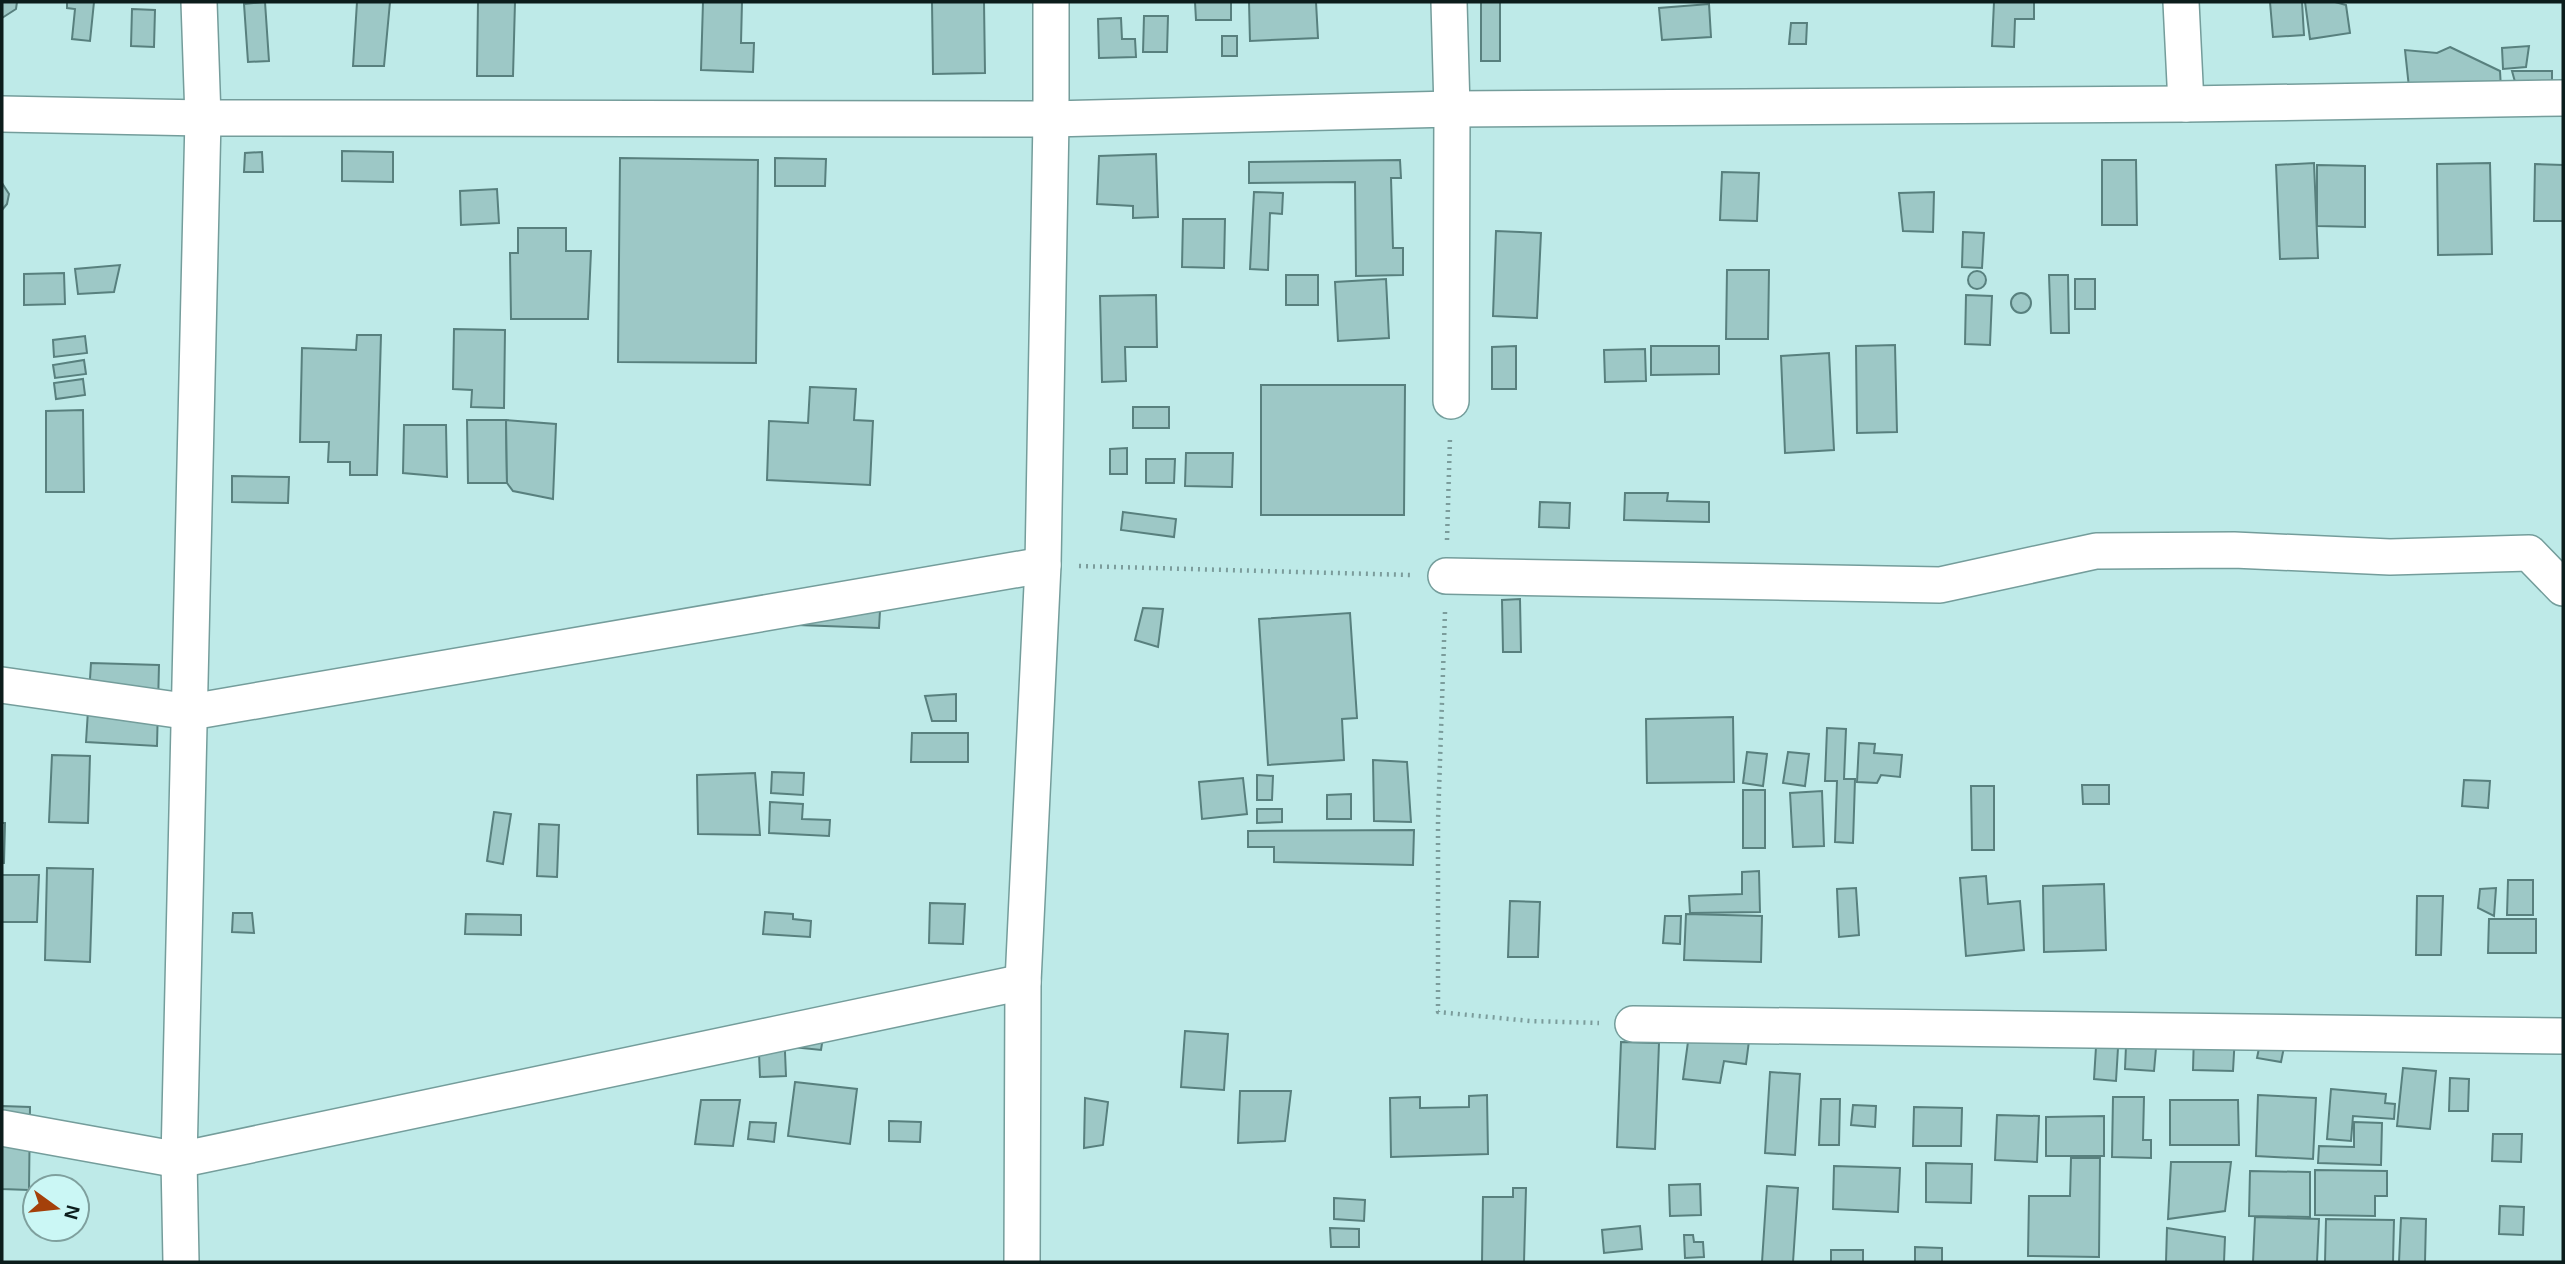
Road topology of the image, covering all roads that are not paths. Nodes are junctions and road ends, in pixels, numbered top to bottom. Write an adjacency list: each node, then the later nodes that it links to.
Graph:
1 (199, 2): 9 (street)
2 (1051, 2): 10 (street)
3 (1449, 2): 7 (street)
4 (2180, 2): 6 (street)
5 (2563, 98): 6 (street)
6 (2186, 104): 7 (street)
7 (1452, 109): 10 (street); 11 (street)
8 (2, 114): 9 (street)
9 (203, 118): 10 (street); 16 (street)
10 (1051, 119): 12 (street)
11 (1451, 401)
12 (1043, 565): 16 (street); 17 (street)
13 (1446, 576): 14 (street)
14 (2563, 587)
15 (2, 685): 16 (street)
16 (191, 712): 21 (street)
17 (1023, 982): 21 (street); 23 (street)
18 (1633, 1024): 19 (street)
19 (2563, 1036)
20 (2, 1128): 21 (street)
21 (179, 1160): 22 (street)
22 (181, 1262)
23 (1022, 1262)

